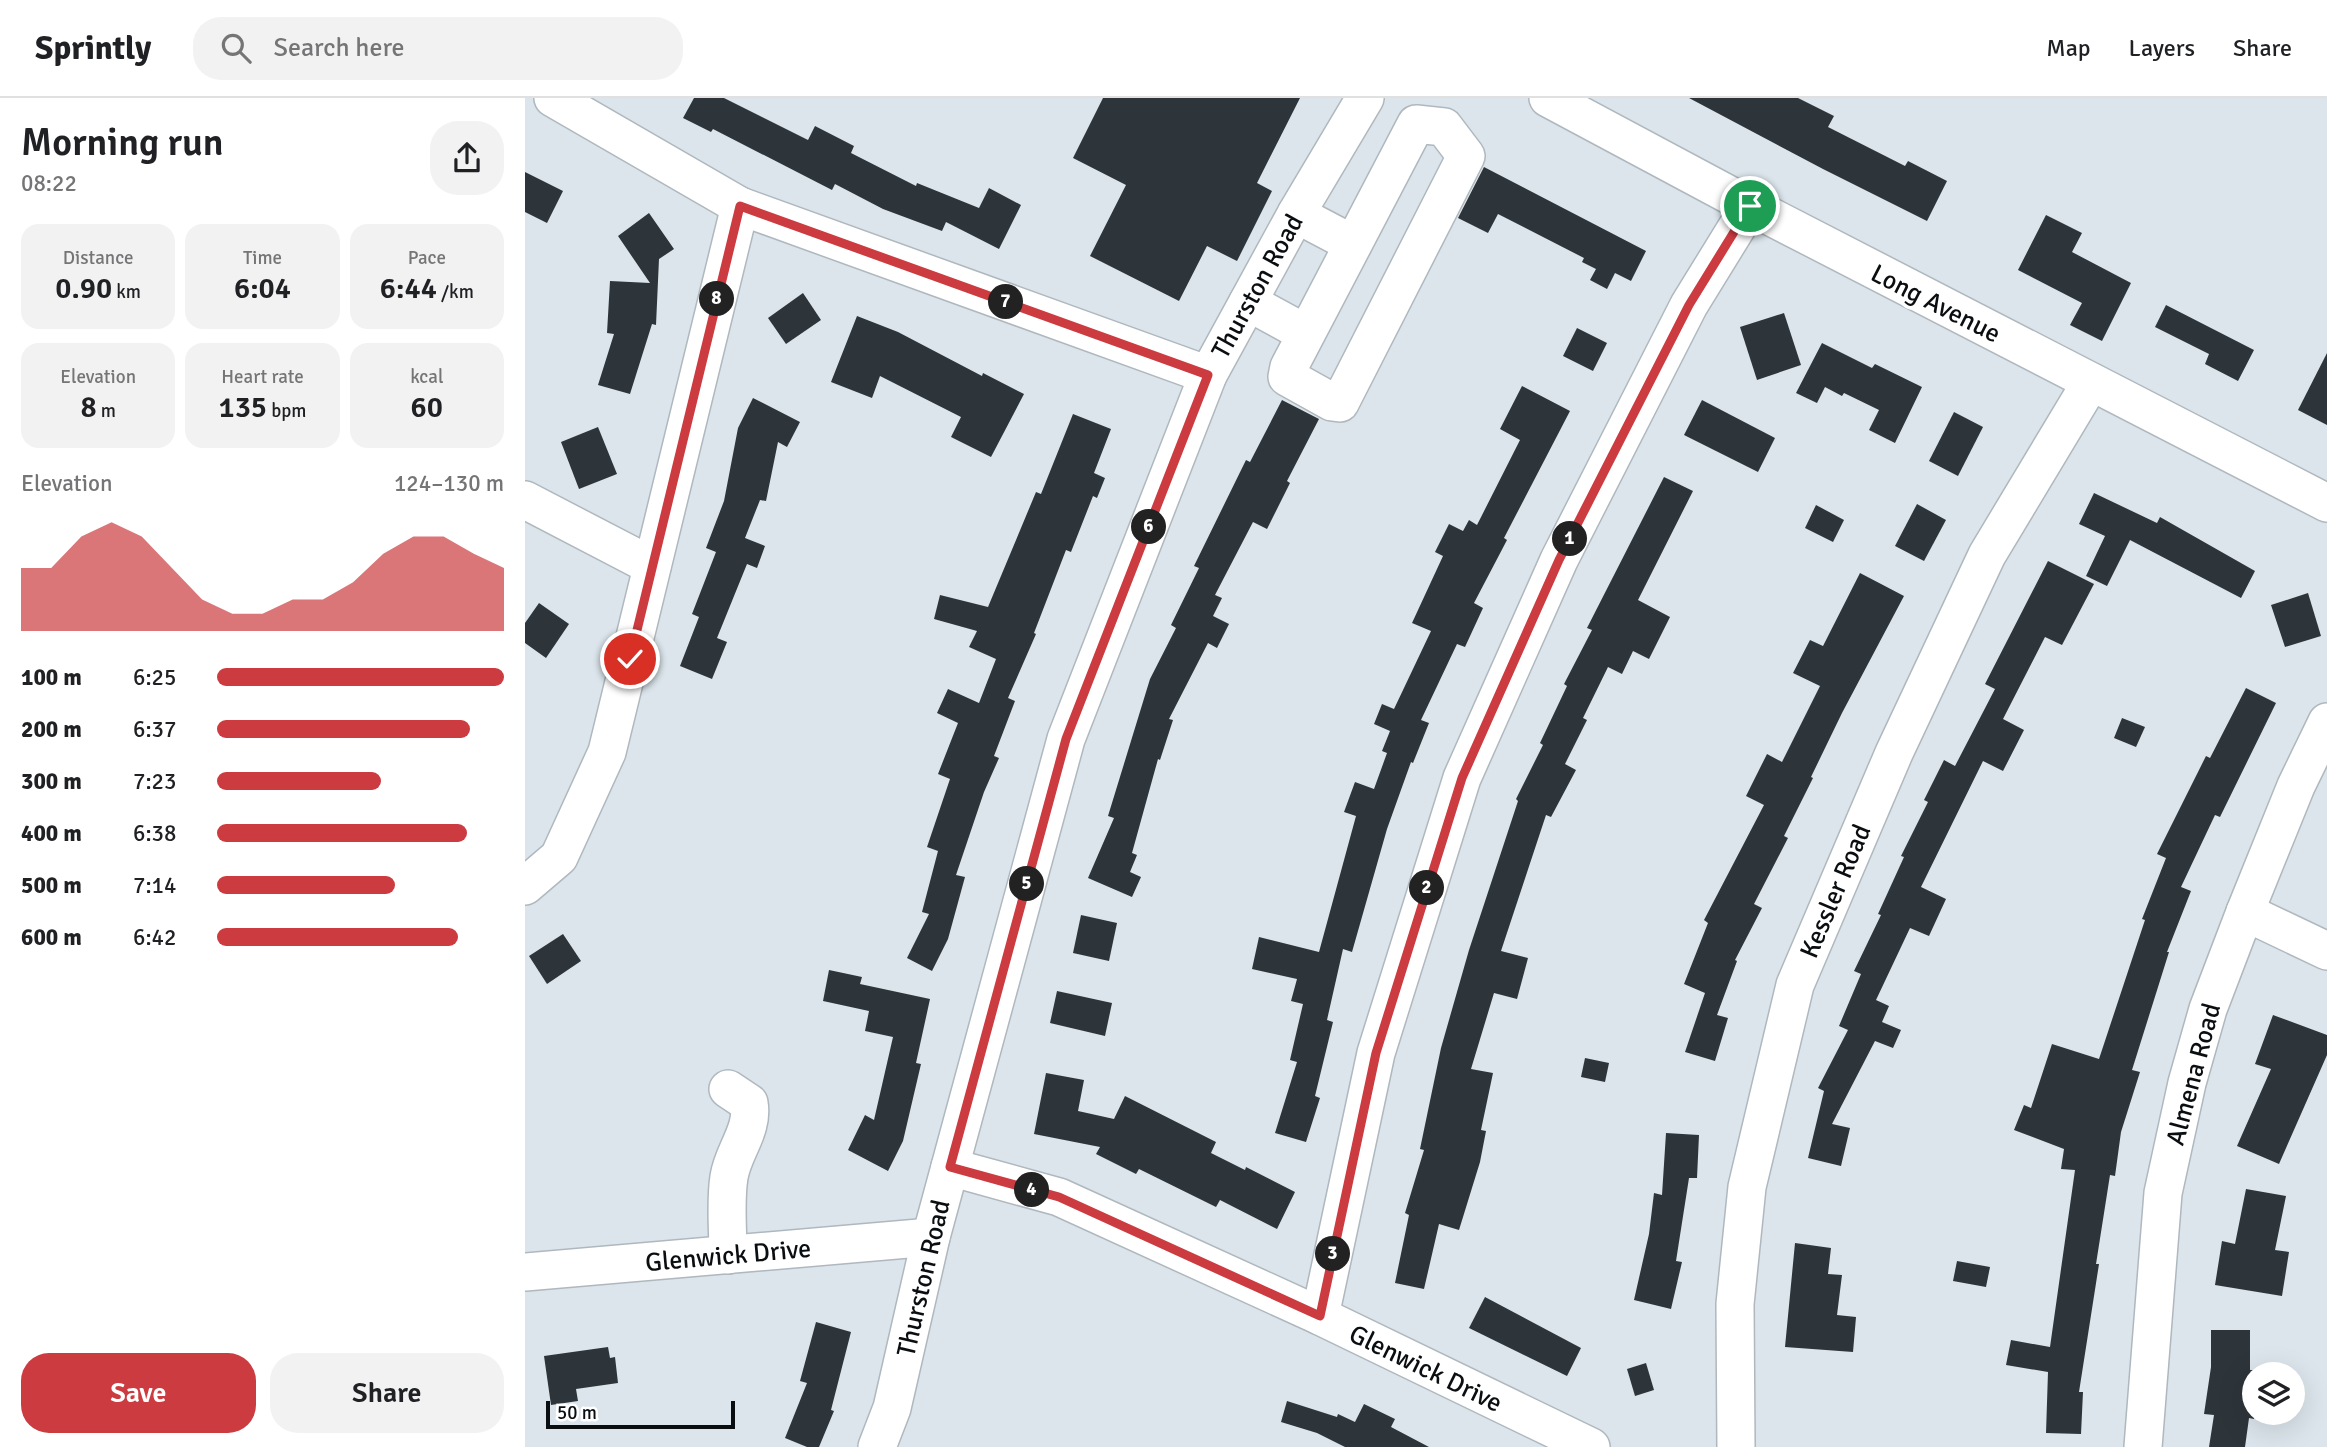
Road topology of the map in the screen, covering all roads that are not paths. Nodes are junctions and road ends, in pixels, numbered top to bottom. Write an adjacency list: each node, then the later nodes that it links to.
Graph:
1 (553, 98): 5 (street)
2 (1366, 98): 7 (street, Thurston Road)
3 (1548, 98): 6 (street, Long Avenue)
4 (1451, 112): 8 (street); 10 (street)
5 (740, 206): 11 (street); 15 (street)
6 (1750, 206): 12 (street, Long Avenue); 25 (street)
7 (1296, 214): 8 (street); 9 (street, Thurston Road)
8 (1353, 244): 10 (street)
9 (1248, 302): 10 (street); 11 (street, Thurston Road)
10 (1305, 333)
11 (1208, 375): 21 (street, Thurston Road)
12 (2091, 382): 14 (street, Long Avenue); 28 (street, Kessler Road)
13 (525, 500): 15 (street)
14 (2327, 503)
15 (652, 566): 17 (street)
16 (2327, 722): 18 (street, Almena Road)
17 (525, 886)
18 (2245, 912): 19 (street); 29 (street, Almena Road)
19 (2327, 951)
20 (729, 1088): 23 (street)
21 (950, 1167): 22 (street, Thurston Road); 25 (street, Glenwick Drive)
22 (931, 1237): 23 (street, Glenwick Drive); 26 (street, Thurston Road)
23 (729, 1255): 24 (street, Glenwick Drive)
24 (525, 1272)
25 (1320, 1316): 27 (street, Glenwick Drive)
26 (877, 1447)
27 (1591, 1447)
28 (1736, 1447)
29 (2143, 1447)

